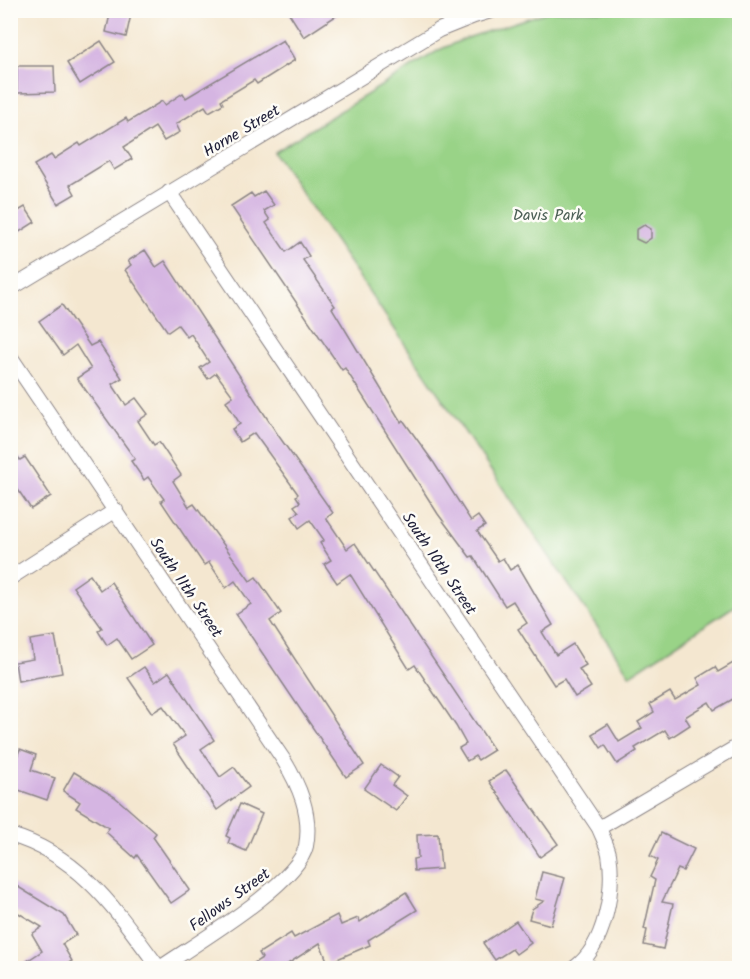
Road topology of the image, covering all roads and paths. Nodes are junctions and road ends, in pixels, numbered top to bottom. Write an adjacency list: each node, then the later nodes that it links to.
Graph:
1 (495, 10): 2 (street, Horne Street)
2 (169, 192): 3 (street, Horne Street); 8 (street, South 10th Street)
3 (10, 289)
4 (10, 356): 5 (street, South 11th Street)
5 (116, 510): 6 (street); 10 (street, South 11th Street)
6 (10, 578)
7 (740, 745): 8 (street)
8 (599, 828): 11 (street, South 10th Street)
9 (10, 835): 12 (street)
10 (306, 847): 12 (street, Fellows Street)
11 (578, 967)
12 (159, 969)

